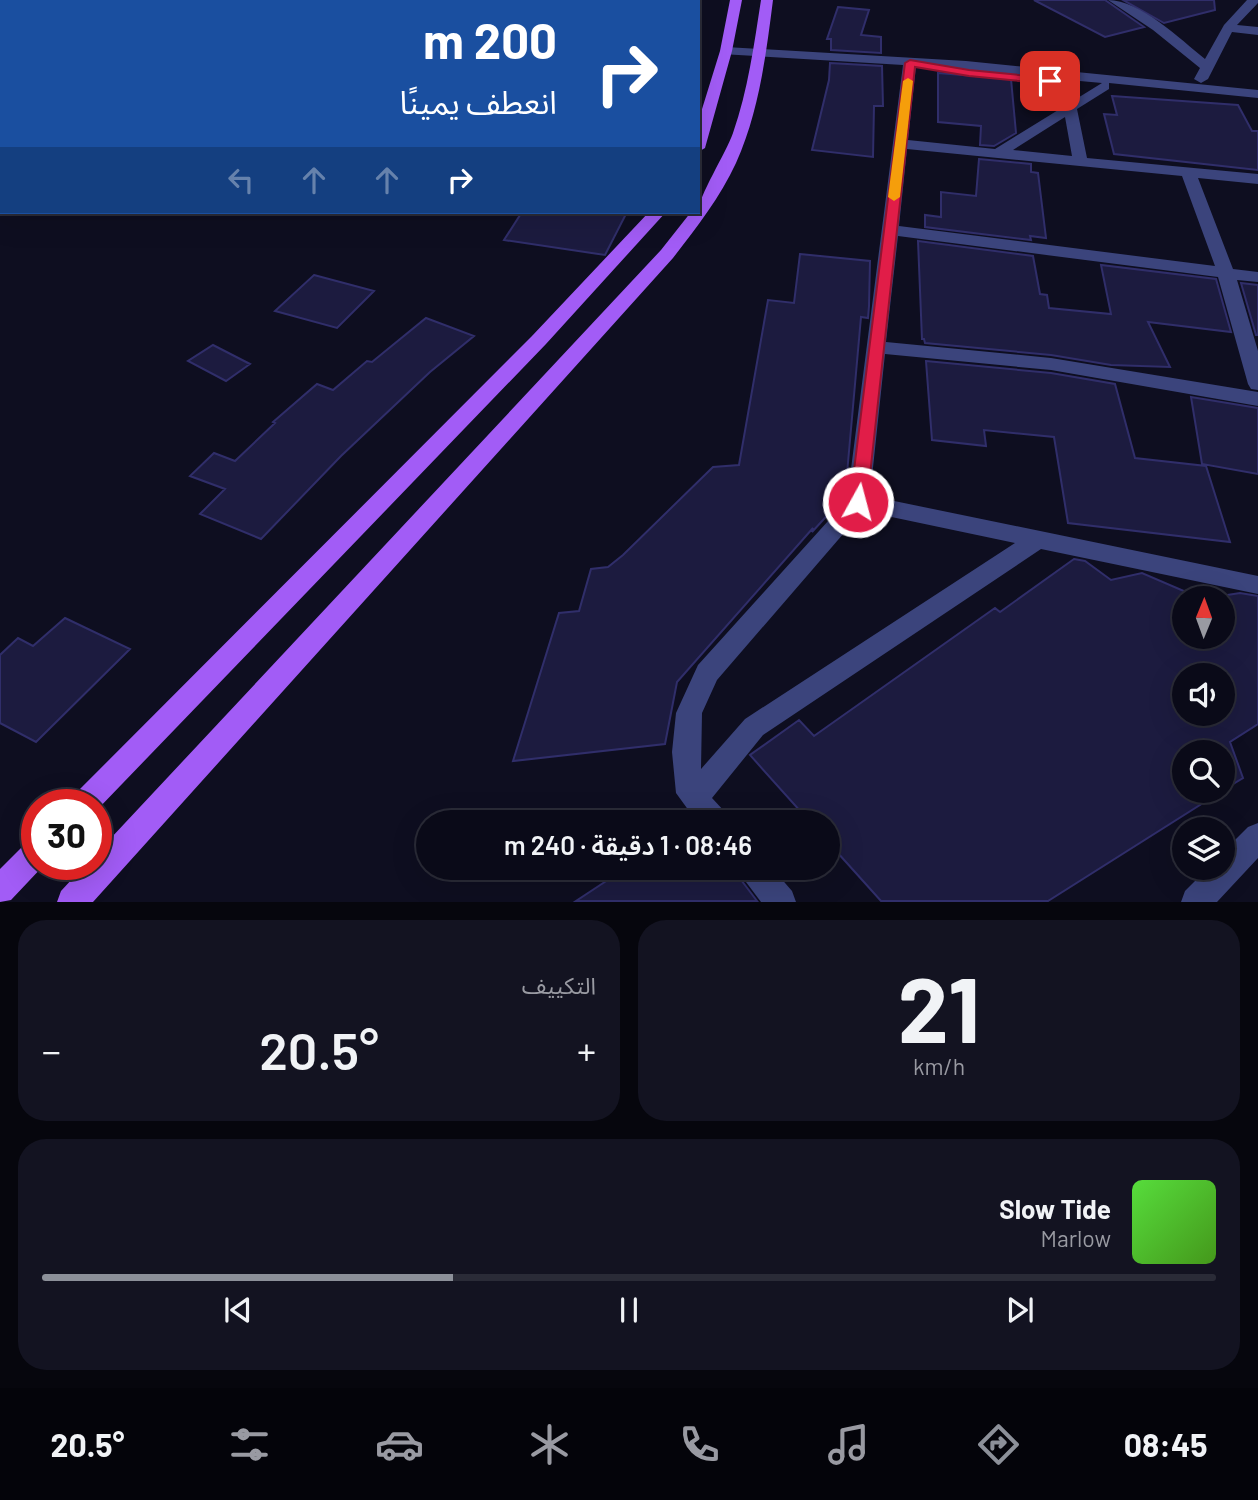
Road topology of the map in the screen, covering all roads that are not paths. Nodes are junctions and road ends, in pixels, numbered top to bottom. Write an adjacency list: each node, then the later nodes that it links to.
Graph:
1 (736, 0): 7 (main road)
2 (767, 0): 8 (main road)
3 (1114, 0): 10 (street)
4 (1255, 0): 5 (street)
5 (1228, 28): 6 (street); 10 (street)
6 (1258, 31)
7 (726, 51): 8 (street); 16 (main road)
8 (760, 54): 9 (street); 22 (main road)
9 (910, 63): 11 (street); 12 (street); 17 (street)
10 (1206, 66): 12 (street)
11 (1104, 86): 14 (street); 15 (street)
12 (1197, 87): 13 (street)
13 (1258, 94)
14 (1258, 102)
15 (1070, 109): 18 (street); 19 (street)
16 (700, 141)
17 (901, 144): 18 (street); 25 (street)
18 (999, 153): 19 (street)
19 (1080, 160): 20 (street)
20 (1187, 170): 21 (street); 26 (street)
21 (1258, 179)
22 (700, 210)
23 (656, 214): 34 (main road)
24 (697, 214): 41 (main road)
25 (889, 230): 26 (street); 28 (street)
26 (1226, 273): 27 (street); 29 (street)
27 (1258, 277)
28 (876, 347): 30 (street); 31 (street)
29 (1258, 383)
30 (1258, 399)
31 (858, 502): 32 (street); 35 (street)
32 (1037, 540): 33 (street); 35 (street)
33 (1258, 585)
34 (99, 789)
35 (694, 798): 36 (street)
36 (704, 810)
37 (1258, 837): 43 (street)
38 (21, 868): 40 (main road)
39 (763, 880): 42 (street)
40 (0, 890)
41 (72, 901)
42 (781, 901)
43 (1196, 901)

